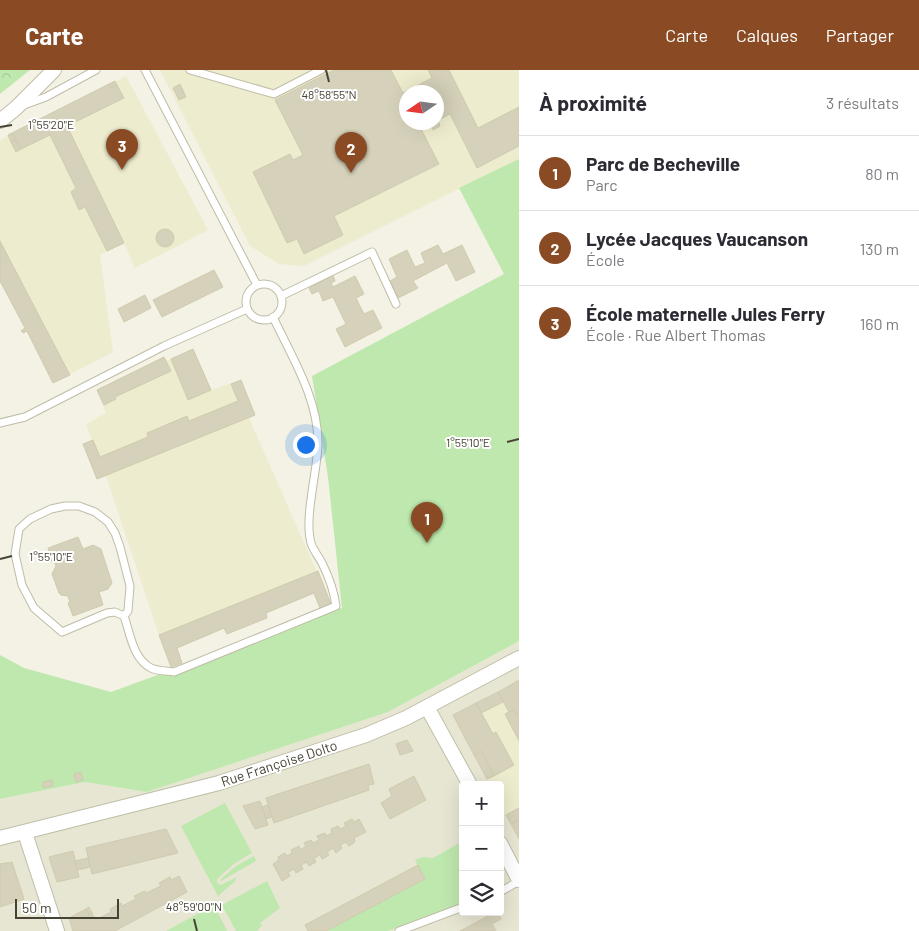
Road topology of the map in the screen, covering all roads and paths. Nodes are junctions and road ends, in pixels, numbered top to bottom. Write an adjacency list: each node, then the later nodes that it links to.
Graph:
1 (54, 70): 6 (street)
2 (96, 70): 6 (lane)
3 (145, 70): 8 (lane)
4 (190, 70): 5 (lane)
5 (321, 70)
6 (16, 108): 7 (street)
7 (0, 121)
8 (257, 285): 9 (lane); 11 (lane)
9 (281, 296): 10 (lane); 12 (lane)
10 (396, 304)
11 (248, 309): 12 (lane); 13 (lane)
12 (273, 317): 14 (lane)
13 (0, 424)
14 (124, 616): 14 (lane)
15 (519, 658): 16 (street, Rue Françoise Dolto)
16 (427, 707): 17 (street); 18 (street, Rue Françoise Dolto)
17 (468, 781)
18 (25, 833): 19 (street, Rue Françoise Dolto); 24 (street)
19 (0, 838)
20 (504, 851): 21 (street)
21 (519, 880): 22 (lane)
22 (504, 889)
23 (459, 908): 25 (lane)
24 (57, 931)
25 (399, 931)

